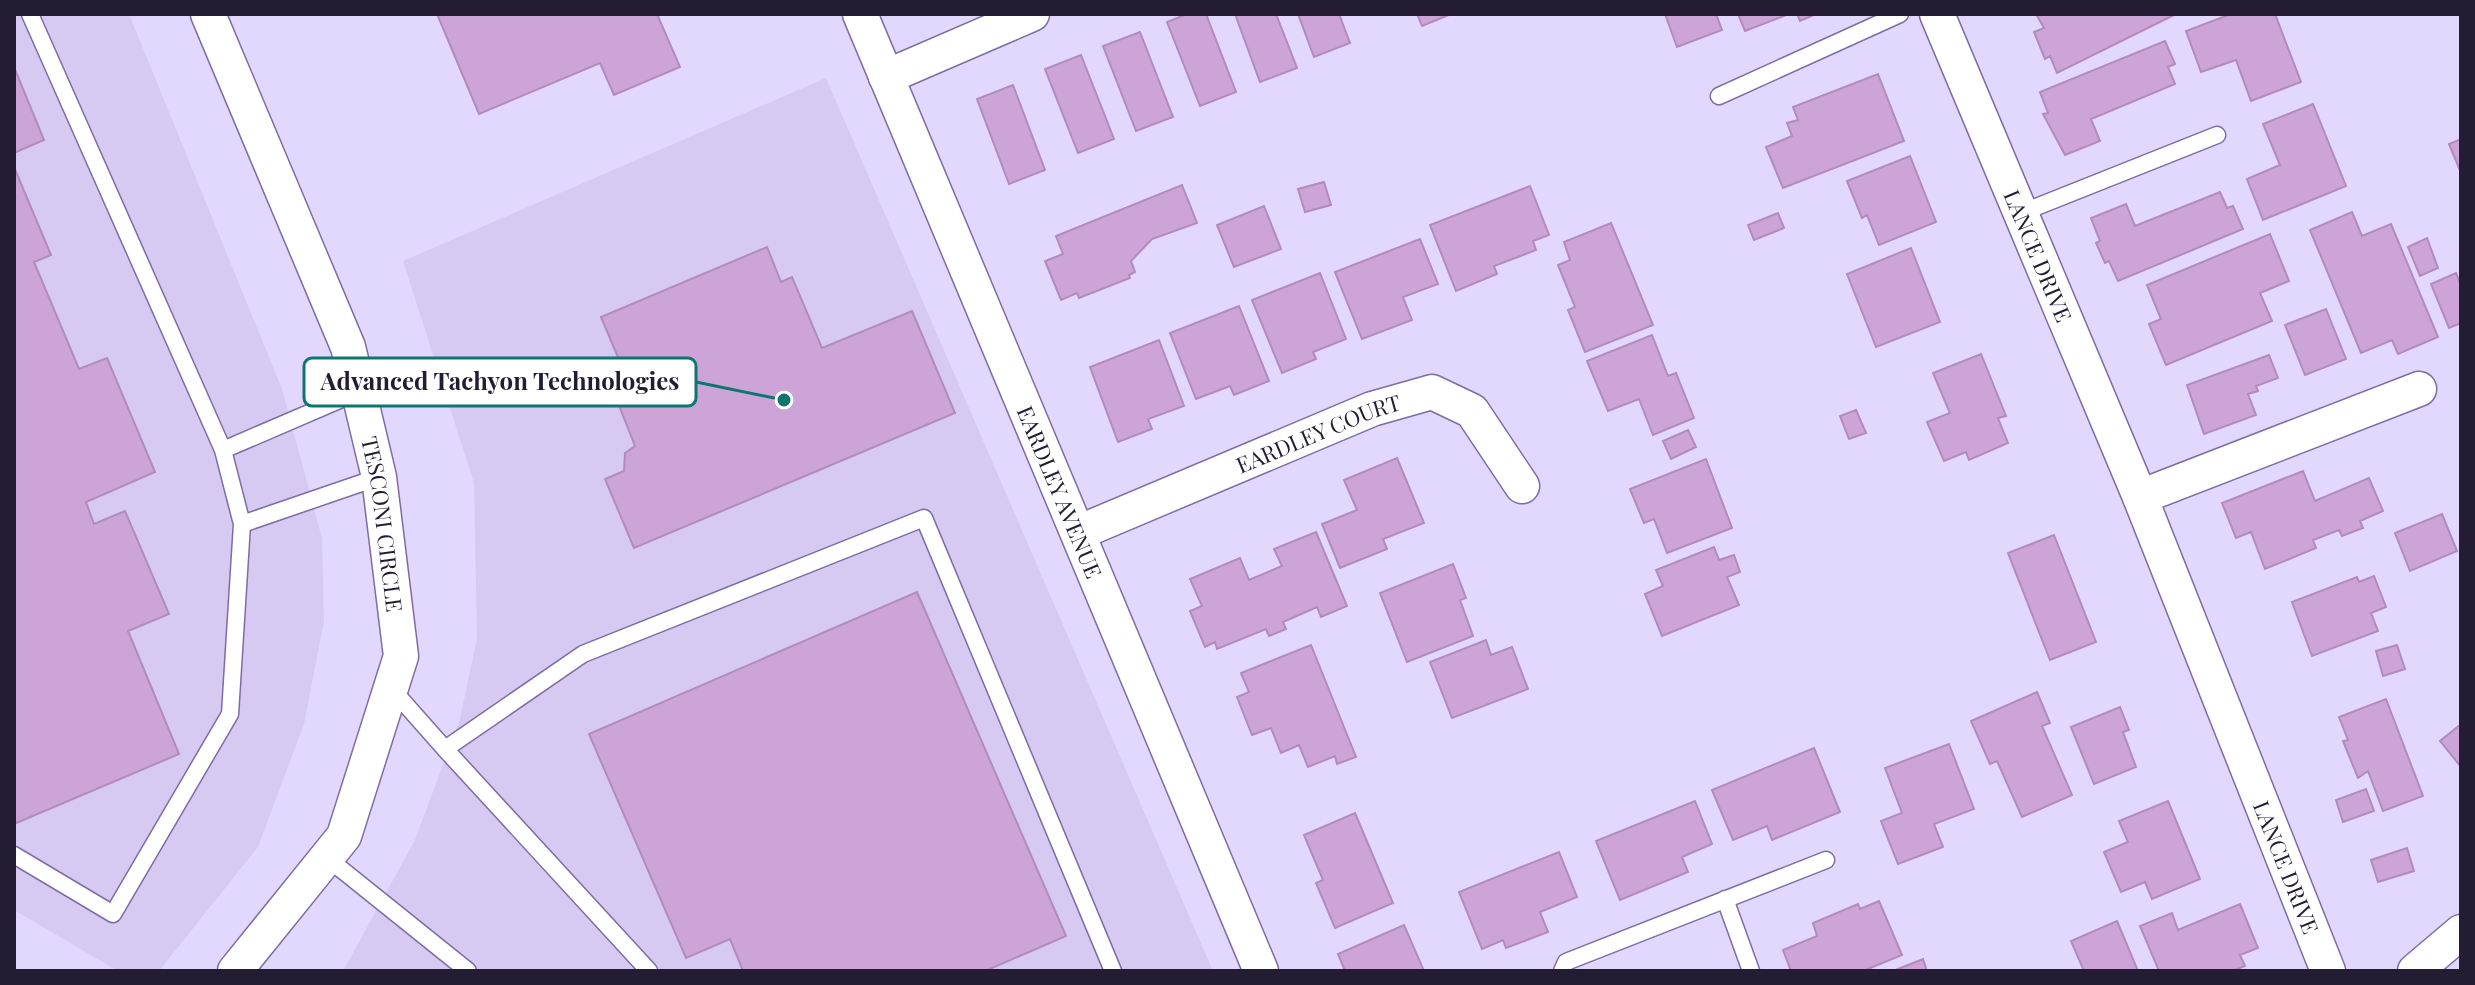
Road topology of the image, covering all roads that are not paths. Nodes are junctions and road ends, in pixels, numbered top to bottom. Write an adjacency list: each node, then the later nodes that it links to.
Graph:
1 (30, 14): 13 (lane)
2 (208, 14): 12 (street, TESCONI CIRCLE)
3 (860, 14): 7 (street, EARDLEY AVENUE)
4 (1032, 14): 7 (street)
5 (1900, 14): 8 (lane)
6 (1937, 14): 10 (street, LANCE DRIVE)
7 (886, 77): 18 (street, EARDLEY AVENUE)
8 (1719, 96)
9 (2217, 135): 10 (lane)
10 (2021, 213): 16 (street, LANCE DRIVE)
11 (2419, 389): 16 (street)
12 (358, 392): 13 (lane); 14 (street, TESCONI CIRCLE)
13 (223, 450): 17 (lane)
14 (379, 477): 17 (lane); 19 (street, TESCONI CIRCLE)
15 (1522, 486): 18 (street, EARDLEY COURT)
16 (2140, 497): 33 (street, LANCE DRIVE)
17 (242, 524): 21 (lane)
18 (1080, 532): 30 (street, EARDLEY AVENUE)
19 (391, 688): 20 (lane); 22 (street, TESCONI CIRCLE)
20 (445, 749): 28 (lane); 29 (lane)
21 (14, 855)
22 (326, 857): 26 (street, TESCONI CIRCLE); 27 (lane)
23 (1826, 860): 24 (lane)
24 (1725, 899): 31 (lane); 32 (lane)
25 (2461, 932): 34 (street)
26 (235, 971)
27 (468, 971)
28 (649, 971)
29 (1113, 971)
30 (1261, 971)
31 (1562, 971)
32 (1751, 971)
33 (2328, 971)
34 (2415, 971)

